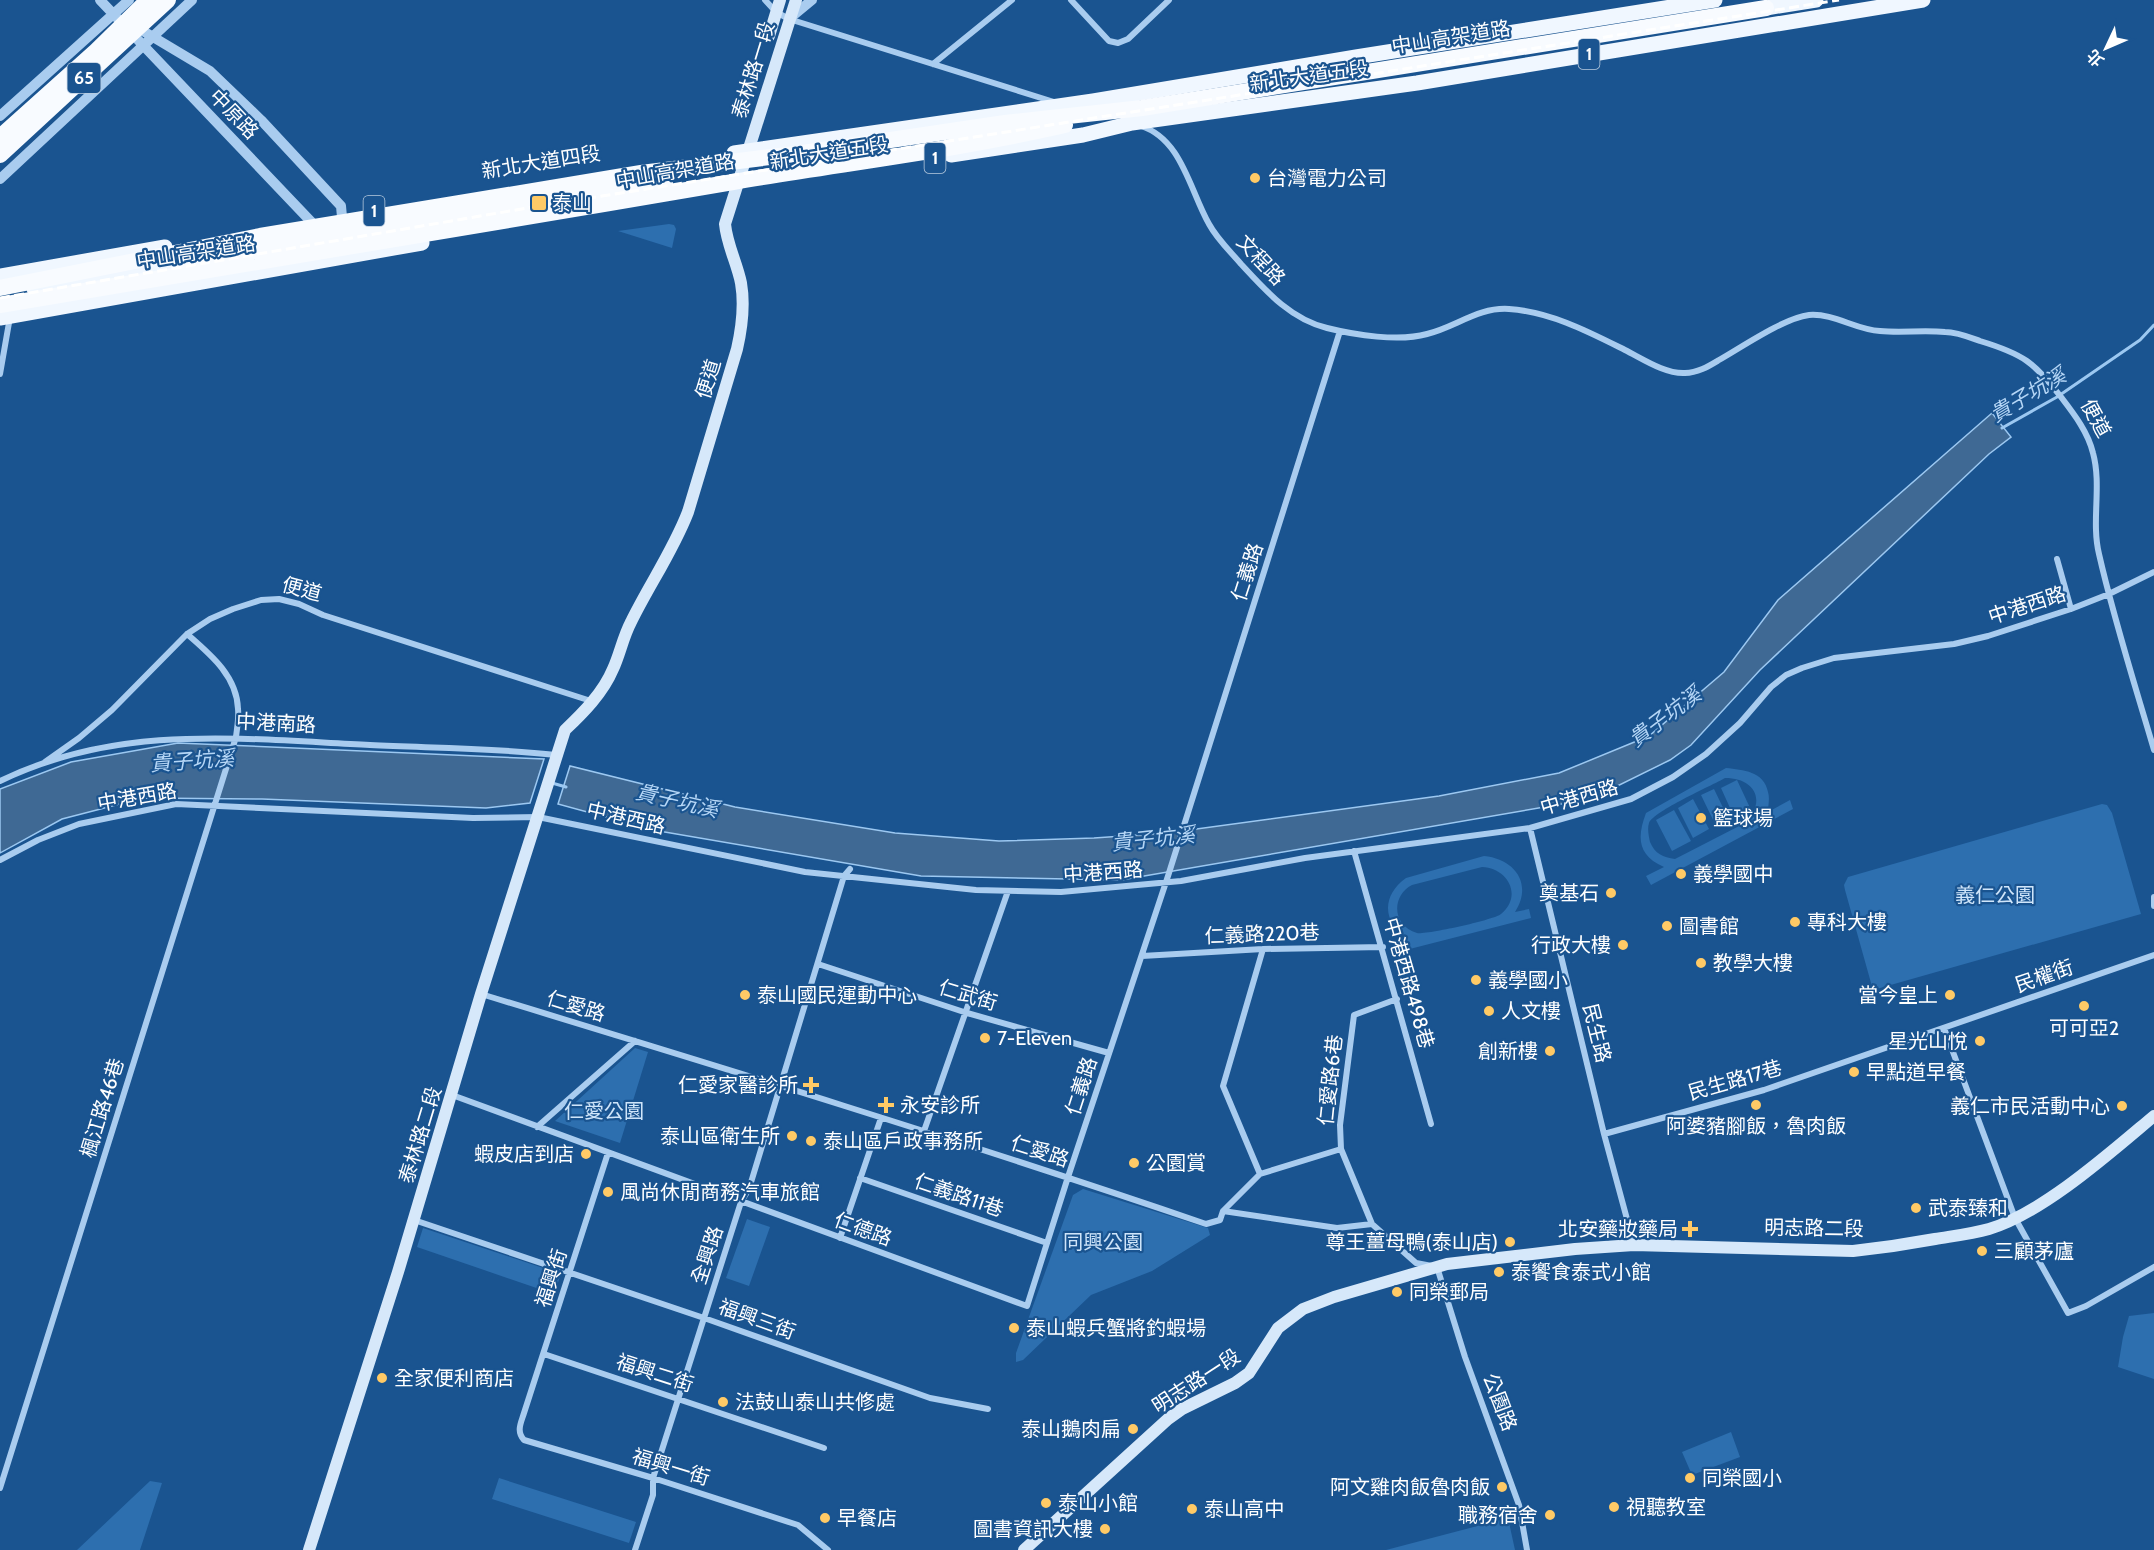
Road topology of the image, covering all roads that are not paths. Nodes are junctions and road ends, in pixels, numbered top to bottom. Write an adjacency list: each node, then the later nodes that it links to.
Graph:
1 (100, 0): 18 (street, 中原路)
2 (129, 0): 18 (street)
3 (148, 0): 31 (highway, 65)
4 (168, 0): 33 (highway, 65)
5 (192, 0): 21 (street)
6 (765, 0): 16 (street, 文程路)
7 (791, 0): 16 (street)
8 (795, 0): 19 (main road, 泰林路一段)
9 (812, 0): 19 (street)
10 (1012, 0): 24 (street)
11 (1071, 0): 12 (street)
12 (1169, 0)
13 (1715, 0): 23 (main road, 新北大道五段 / 1)
14 (1816, 0): 17 (main road, 1)
15 (1923, 0): 25 (main road, 新北大道五段 / 1)
16 (778, 6): 19 (street, 文程路); 20 (main road, 泰林路一段)
17 (1766, 8): 27 (highway, 中山高架道路 / 1)
18 (114, 15): 21 (street); 22 (street, 中原路); 28 (street)
19 (789, 19): 24 (street, 文程路); 32 (main road, 泰林路一段)
20 (769, 36)
21 (153, 37): 22 (street); 38 (street)
22 (144, 46): 36 (street); 39 (street, 中原路)
23 (1388, 52): 25 (main road); 26 (main road, 新北大道五段 / 1)
24 (933, 64): 26 (street, 文程路)
25 (1385, 87): 29 (main road, 新北大道五段 / 1)
26 (1064, 105): 29 (street, 文程路); 30 (main road, 新北大道五段 / 1)
27 (1142, 108): 44 (highway, 中山高架道路 / 1); 47 (highway, 中山高架道路 / 1)
28 (0, 116)
29 (1132, 123): 34 (main road, 新北大道五段 / 1); 49 (street, 文程路)
30 (920, 126): 32 (main road, 新北大道五段 / 1); 34 (main road)
31 (0, 137)
32 (748, 152): 35 (highway); 37 (main road); 38 (main road, 新北大道四段 / 1)
33 (0, 155)
34 (924, 159): 37 (main road, 新北大道五段 / 1)
35 (726, 173): 37 (highway); 41 (highway)
36 (0, 179)
37 (736, 188): 42 (main road, 1); 57 (main road, 便道)
38 (342, 217): 39 (main road, 新北大道四段 / 1); 40 (main road, 1)
39 (312, 221): 40 (street, 中原路); 43 (main road, 新北大道四段 / 1)
40 (327, 239): 42 (street, 中原路); 46 (main road)
41 (266, 250): 44 (highway); 47 (highway)
42 (333, 259): 48 (main road, 1)
43 (0, 276)
44 (40, 281): 45 (highway, 中山高架道路 / 1)
45 (0, 288)
46 (0, 296)
47 (47, 297): 48 (highway, 中山高架道路 / 1)
48 (3, 313): 51 (street)
49 (1340, 331): 50 (street, 文程路); 71 (street, 仁義路)
50 (1756, 339): 54 (street, 便道)
51 (0, 374)
52 (2057, 559): 55 (street)
53 (2154, 572): 54 (street, 中港西路)
54 (2109, 594): 55 (street, 中港西路); 60 (street, 便道)
55 (2071, 609): 66 (street, 中港西路)
56 (187, 634): 57 (street, 便道); 59 (street, 楓江路46巷); 62 (street, 便道)
57 (592, 702): 58 (main road, 便道)
58 (565, 730): 61 (main road, 泰林路二段)
59 (235, 740): 61 (street, 中港南路); 62 (street, 中港南路); 64 (street, 楓江路46巷)
60 (2154, 750)
61 (556, 758): 65 (main road, 泰林路二段)
62 (45, 762): 63 (street, 中港南路)
63 (0, 781)
64 (215, 803): 65 (street, 中港西路); 68 (street, 中港西路); 119 (street, 楓江路46巷)
65 (539, 812): 70 (street, 中港西路); 80 (main road, 泰林路二段)
66 (1530, 828): 67 (street, 中港西路); 94 (street, 民生路)
67 (1354, 851): 71 (street, 中港西路); 75 (street, 中港西路498巷)
68 (0, 860)
69 (850, 869): 70 (street, 全興路)
70 (844, 876): 72 (street, 中港西路); 79 (street, 全興路)
71 (1167, 880): 72 (street, 中港西路); 78 (street, 仁義路)
72 (1008, 891): 82 (street)
73 (2154, 897): 74 (street)
74 (2154, 906)
75 (1383, 947): 76 (street, 仁義路220巷); 81 (street, 中港西路498巷)
76 (1263, 949): 78 (street, 仁義路220巷); 97 (street)
77 (2154, 955): 83 (street, 民權街)
78 (1142, 956): 85 (street, 仁義路)
79 (818, 964): 82 (street, 仁武街); 87 (street, 全興路)
80 (481, 994): 84 (street, 仁愛路); 88 (main road, 泰林路二段)
81 (1397, 999): 91 (street, 中港西路498巷); 95 (street, 仁愛路6巷)
82 (967, 1013): 85 (street, 仁武街); 93 (street)
83 (1944, 1028): 86 (street, 民權街); 102 (street)
84 (635, 1041): 87 (street, 仁愛路); 92 (street)
85 (1109, 1053): 98 (street, 仁義路)
86 (1873, 1053): 94 (street, 民生路17巷)
87 (781, 1086): 90 (street, 仁愛路); 100 (street, 全興路)
88 (452, 1095): 92 (street, 仁德路); 103 (main road, 泰林路二段)
89 (2154, 1116): 102 (main road, 明志路二段)
90 (881, 1118): 93 (street, 仁愛路); 99 (street)
91 (1431, 1124)
92 (537, 1127): 96 (street, 仁德路)
93 (924, 1131): 98 (street, 仁愛路)
94 (1604, 1134): 107 (street, 民生路)
95 (1341, 1149): 97 (street); 104 (street, 仁愛路6巷)
96 (608, 1154): 100 (street, 仁德路); 110 (street, 福興街)
97 (1260, 1174): 101 (street)
98 (1068, 1177): 101 (street, 仁愛路); 106 (street, 仁義路)
99 (860, 1178): 105 (street); 106 (street, 仁義路11巷)
100 (741, 1202): 105 (street, 仁德路); 112 (street, 全興路)
101 (1223, 1211): 104 (street)
102 (2014, 1218): 107 (main road, 明志路二段); 109 (street)
103 (414, 1220): 110 (street, 福興三街); 120 (main road, 泰林路二段)
104 (1372, 1224): 108 (street)
105 (840, 1238): 111 (street, 仁德路)
106 (1047, 1243): 111 (street, 仁義路)
107 (1634, 1245): 108 (main road, 明志路二段)
108 (1437, 1267): 123 (main road, 明志路一段); 124 (street, 公園路)
109 (2154, 1267)
110 (570, 1271): 112 (street, 福興三街); 113 (street, 福興街)
111 (1027, 1306)
112 (704, 1318): 114 (street, 全興路); 115 (street, 福興三街)
113 (544, 1354): 114 (street, 福興二街); 116 (street, 福興街)
114 (679, 1398): 117 (street, 福興二街); 118 (street, 全興路)
115 (987, 1409)
116 (524, 1413): 118 (street, 福興一街)
117 (824, 1448)
118 (653, 1478): 121 (street, 全興路); 122 (street, 福興一街)
119 (0, 1488)
120 (309, 1550)
121 (635, 1550)
122 (828, 1550)
123 (1024, 1550)
124 (1527, 1550)

